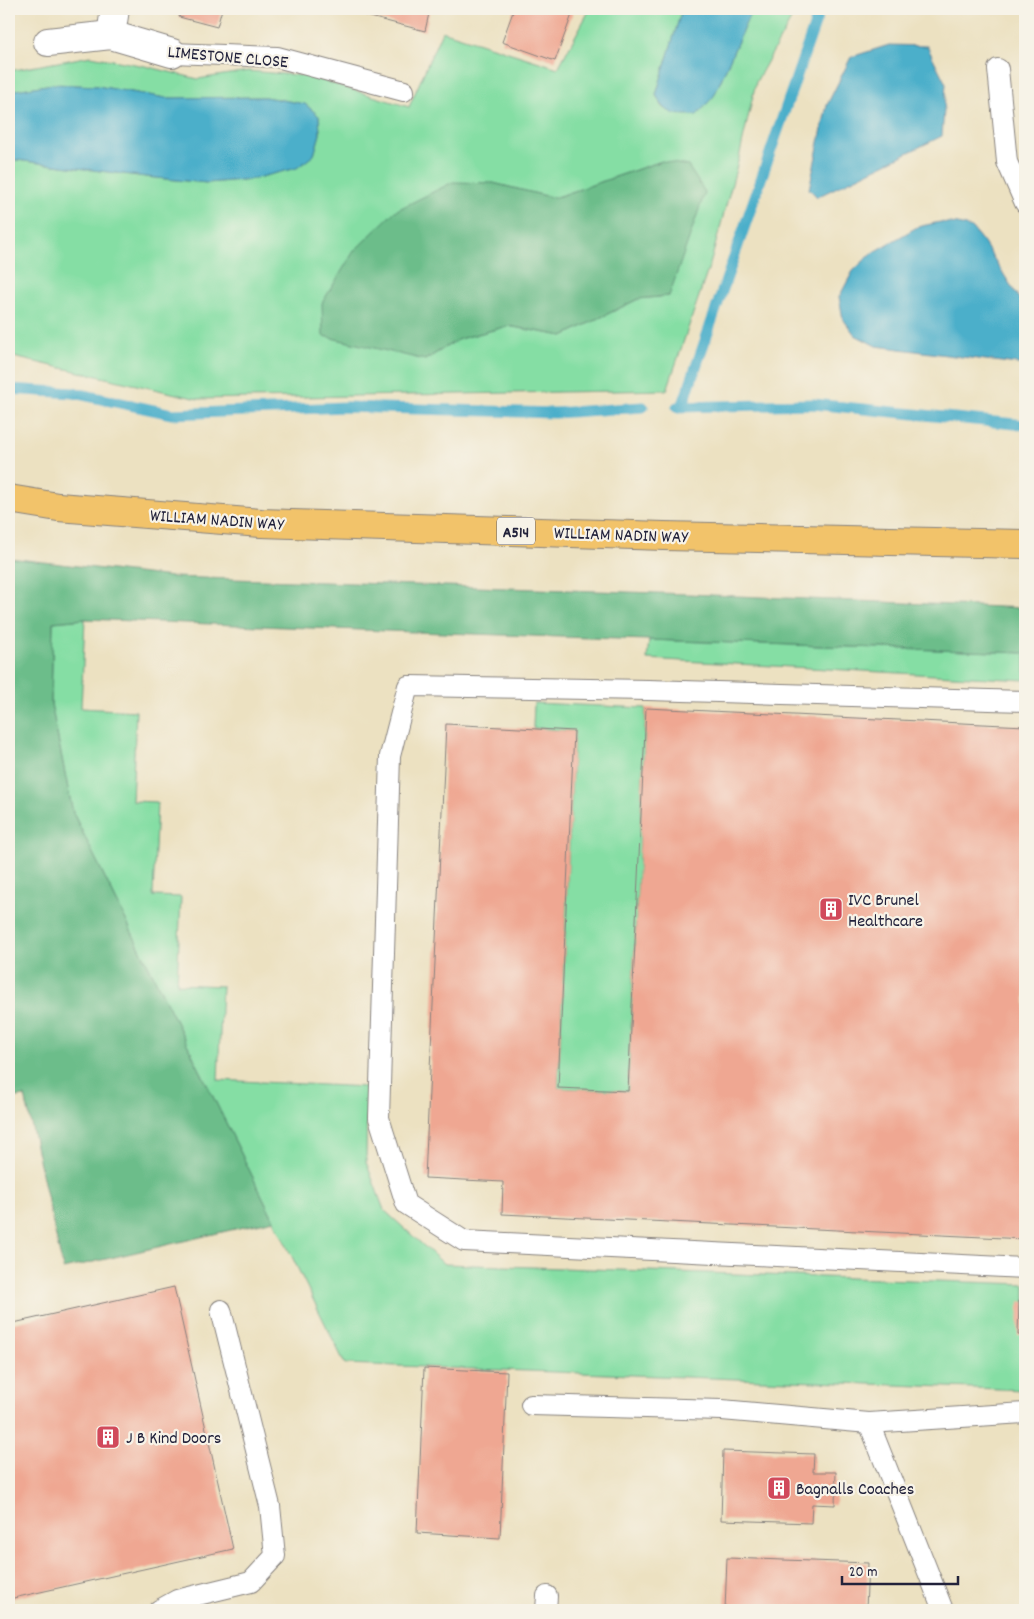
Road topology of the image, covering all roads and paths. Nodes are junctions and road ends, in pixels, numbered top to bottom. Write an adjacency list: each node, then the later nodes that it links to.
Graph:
1 (115, 9): 2 (street)
2 (110, 35): 3 (street, LIMESTONE CLOSE); 4 (street, LIMESTONE CLOSE)
3 (48, 42)
4 (172, 53): 6 (lane, LIMESTONE CLOSE)
5 (998, 69): 7 (lane)
6 (404, 90)
7 (1025, 203)
8 (9, 499): 9 (main road, WILLIAM NADIN WAY / A514)
9 (1025, 544)
10 (1025, 701): 11 (lane)
11 (1025, 1268)
12 (221, 1310): 16 (lane)
13 (531, 1405): 15 (lane)
14 (1025, 1413): 15 (lane)
15 (869, 1423): 17 (lane)
16 (159, 1610)
17 (943, 1610)

